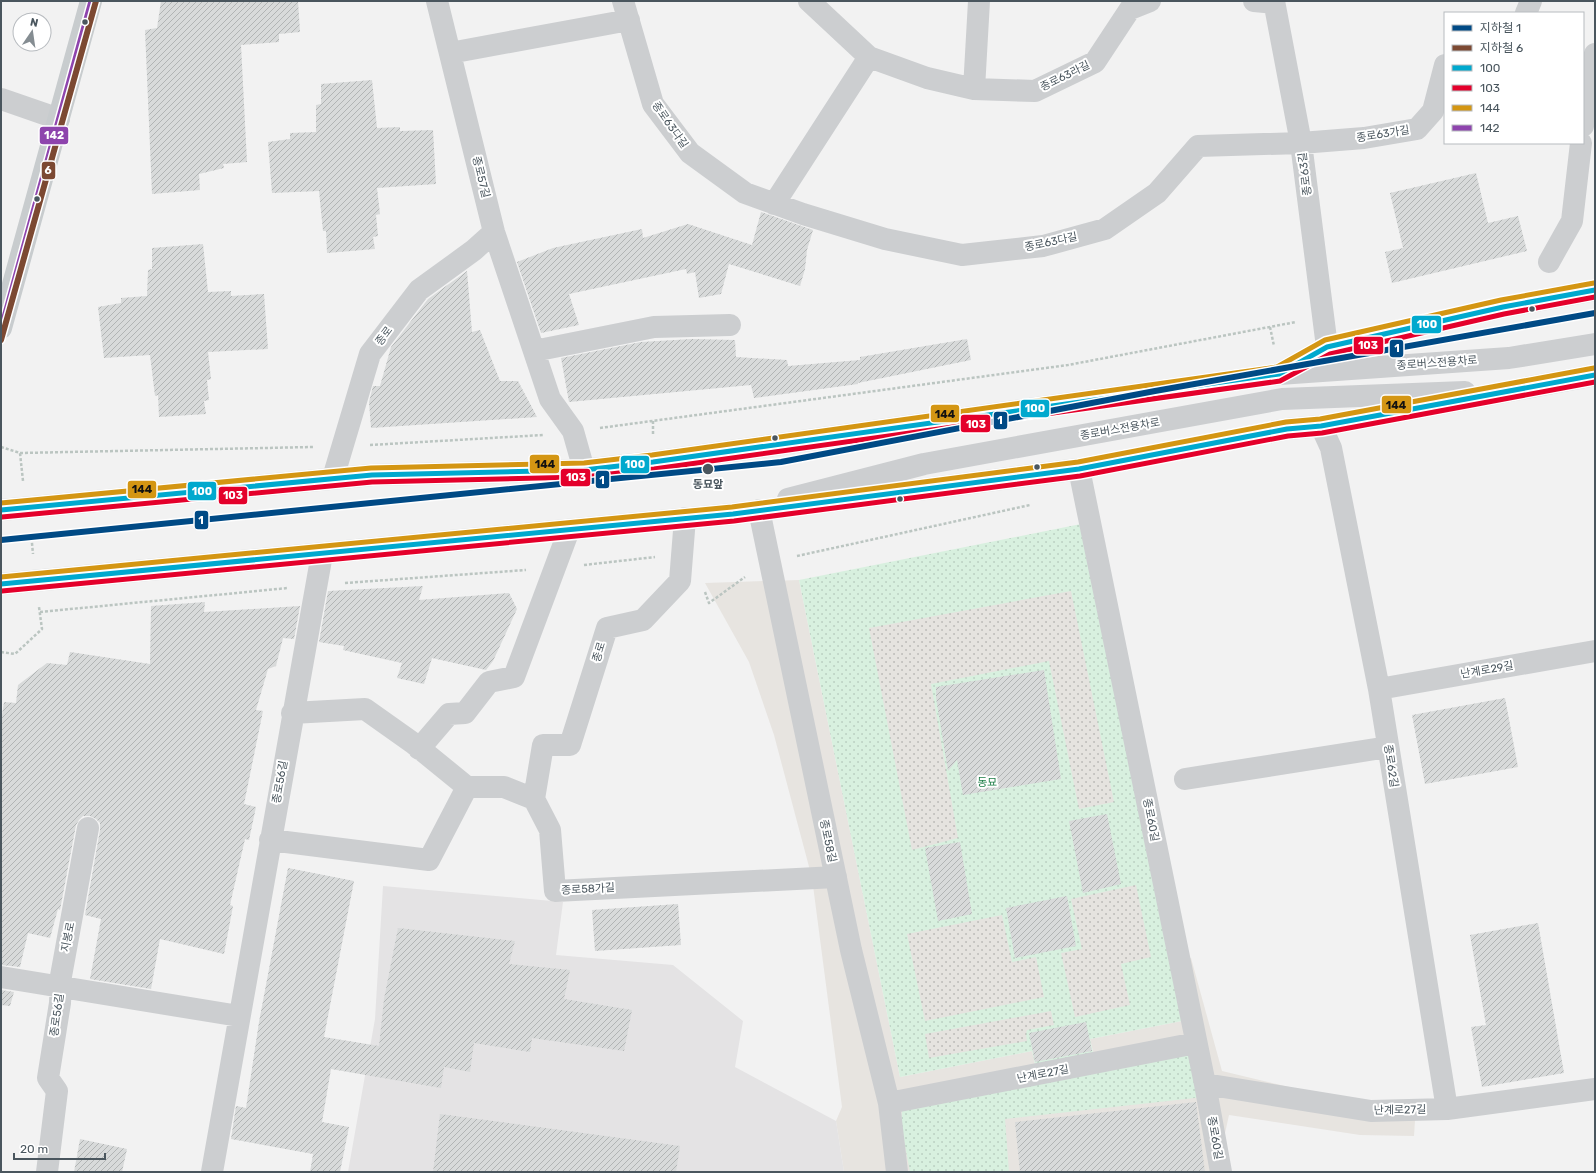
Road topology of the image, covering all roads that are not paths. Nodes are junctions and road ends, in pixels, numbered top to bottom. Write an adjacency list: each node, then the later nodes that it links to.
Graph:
1 (91, 1): 16 (main road)
2 (437, 1): 10 (street, 종로57길)
3 (809, 1): 11 (street, 종로63라길)
4 (979, 1): 14 (street)
5 (1150, 1): 14 (street, 종로63라길)
6 (1531, 1): 9 (street)
7 (1267, 2): 18 (street, 종로63길)
8 (626, 10): 10 (street); 20 (street, 종로63다길)
9 (1526, 12)
10 (450, 53): 21 (street, 종로57길)
11 (869, 57): 14 (street, 종로63라길); 20 (street)
12 (1593, 68): 17 (street)
13 (1444, 69): 18 (street, 종로63가길)
14 (974, 89)
15 (1, 99): 16 (street)
16 (59, 118): 25 (main road)
17 (1584, 120)
18 (1301, 143): 20 (street, 종로63다길); 27 (street, 종로63길)
19 (1581, 144): 22 (street)
20 (774, 204)
21 (494, 232): 28 (street, 종로57길); 35 (street, 종로)
22 (1549, 262)
23 (1595, 290): 27 (main road)
24 (730, 325): 28 (street)
25 (1, 328)
26 (1595, 344): 29 (street, 종로버스전용차로)
27 (1327, 347): 29 (main road)
28 (534, 351): 34 (street, 종로57길)
29 (1279, 374): 34 (main road)
30 (1595, 375): 31 (main road)
31 (1514, 390): 32 (main road); 38 (street, 종로버스전용차로)
32 (1321, 426): 33 (main road); 44 (street, 종로62길)
33 (1079, 469): 37 (main road); 57 (street, 종로60길)
34 (584, 470): 35 (main road)
35 (333, 478): 36 (main road)
36 (1, 510)
37 (759, 510): 38 (main road); 53 (street, 종로58길)
38 (733, 514): 39 (main road)
39 (685, 518): 40 (main road); 50 (street, 종로)
40 (569, 530): 41 (main road); 47 (street)
41 (322, 554): 42 (main road); 45 (street, 종로56길)
42 (1, 584)
43 (1595, 651): 44 (street, 난계로29길)
44 (1379, 689): 46 (street, 종로62길)
45 (292, 713): 47 (street); 52 (street, 종로56길)
46 (1388, 748): 48 (street); 61 (street, 종로62길)
47 (419, 749): 49 (street)
48 (1185, 779)
49 (467, 787): 50 (street); 52 (street)
50 (534, 799): 53 (street, 종로58가길)
51 (88, 828): 55 (street, 지봉로)
52 (270, 840): 56 (street, 종로56길)
53 (836, 877): 60 (street, 종로58길)
54 (1, 977): 55 (street)
55 (61, 987): 56 (street, 종로56길); 62 (street, 종로56길)
56 (239, 1016): 63 (street, 종로56길)
57 (1196, 1043): 58 (street, 종로60길); 60 (street, 난계로27길)
58 (1205, 1084): 61 (street, 난계로27길); 65 (street, 종로60길)
59 (1595, 1089): 61 (street, 난계로27길)
60 (889, 1103): 64 (street, 종로58길)
61 (1447, 1110)
62 (47, 1172)
63 (212, 1172)
64 (897, 1172)
65 (1221, 1172)

